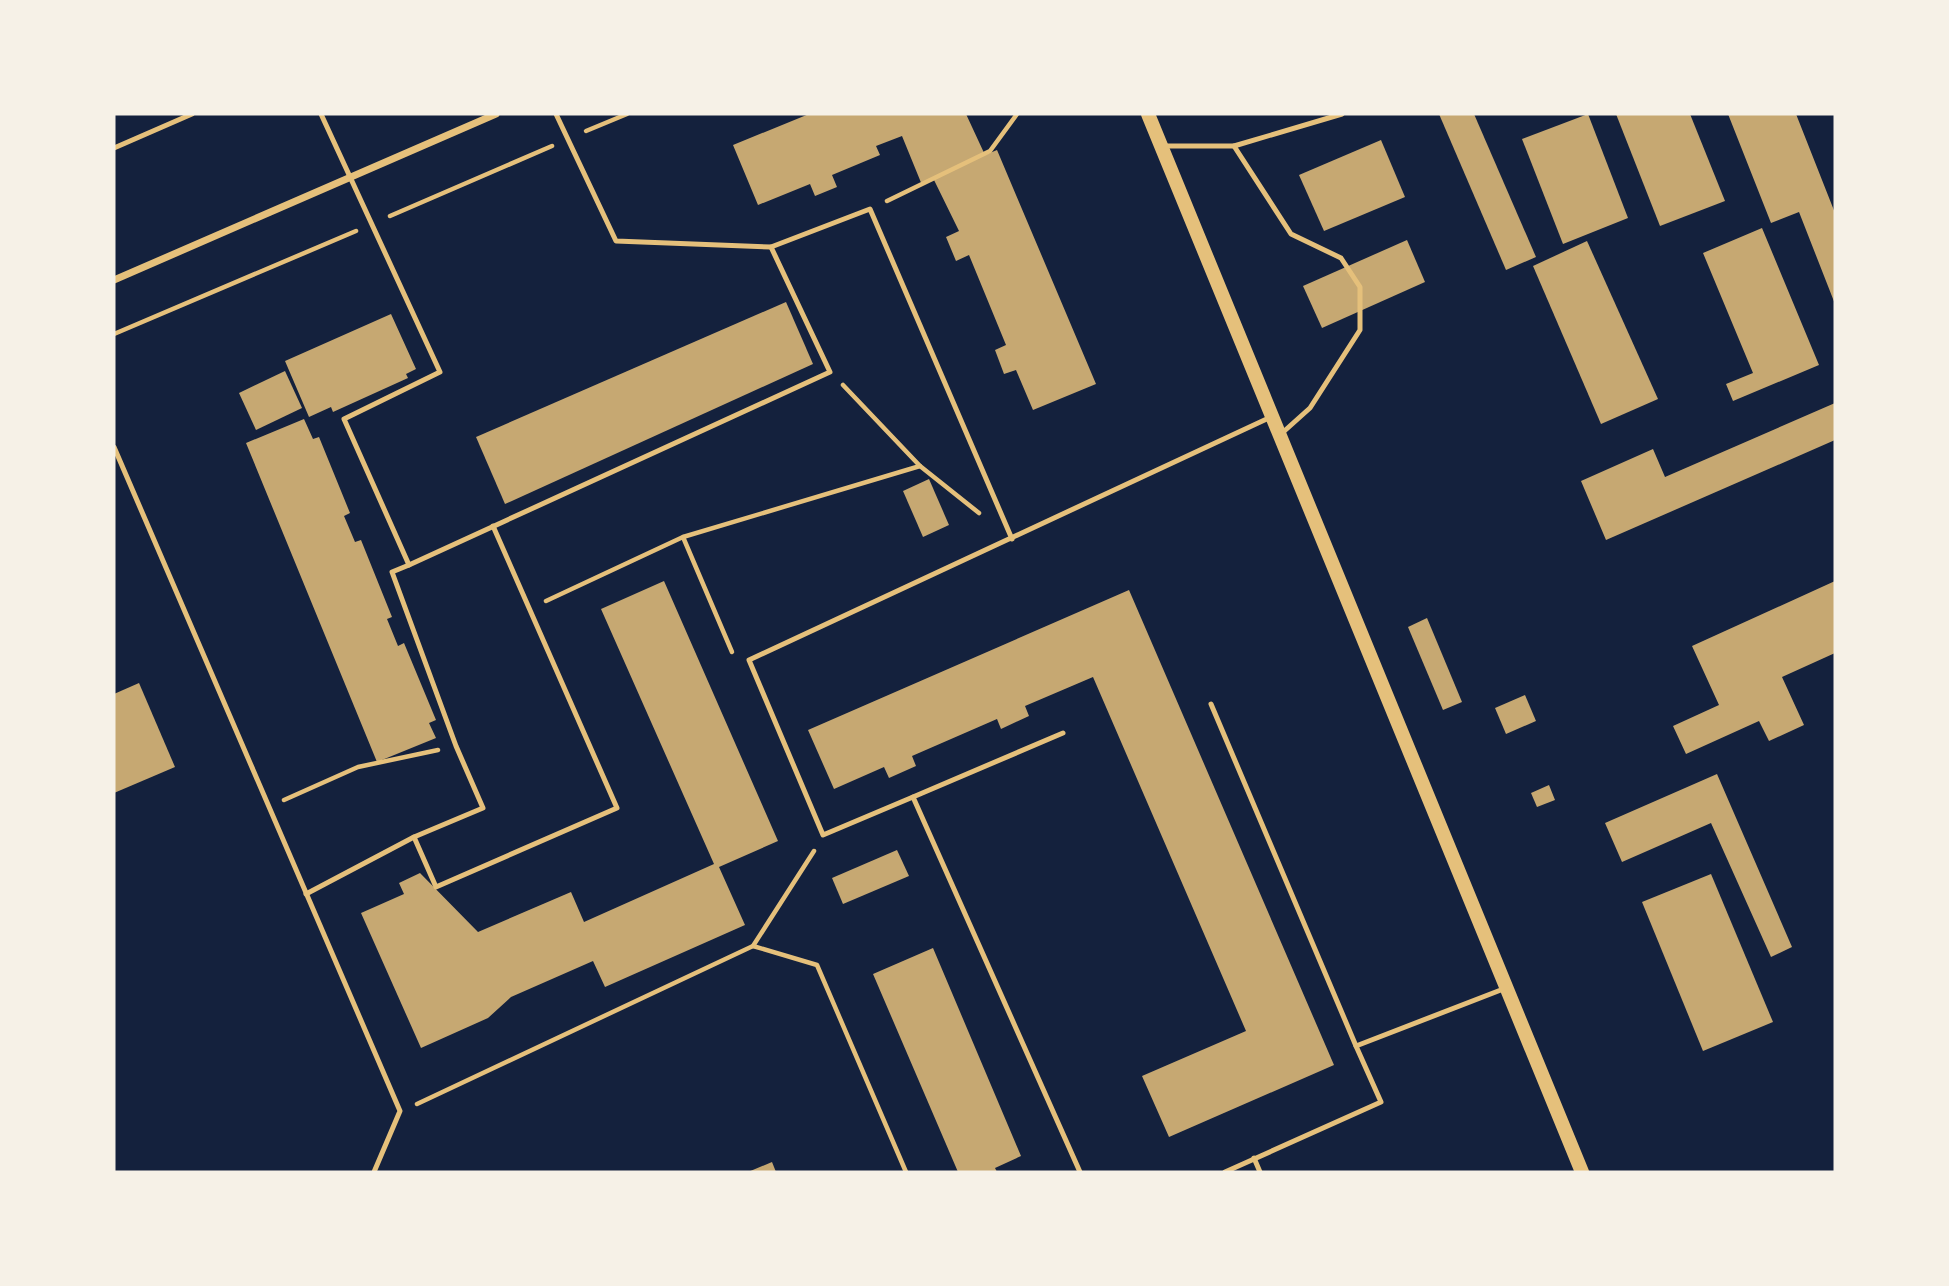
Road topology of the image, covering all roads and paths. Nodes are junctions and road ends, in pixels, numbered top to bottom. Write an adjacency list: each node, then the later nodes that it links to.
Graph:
1 (192, 114): 10 (lane)
2 (321, 114): 11 (lane)
3 (496, 114): 11 (street)
4 (556, 114): 13 (lane)
5 (1017, 114): 12 (path)
6 (1149, 114): 8 (main road)
7 (1342, 114): 9 (lane)
8 (1162, 146): 9 (lane); 16 (main road)
9 (1234, 146): 17 (lane)
10 (114, 148)
11 (351, 177): 14 (street); 22 (lane)
12 (870, 209): 13 (lane); 21 (lane)
13 (771, 247): 15 (lane)
14 (114, 280)
15 (831, 372): 19 (path); 20 (lane)
16 (1273, 415): 17 (main road); 21 (lane)
17 (1281, 434): 33 (main road)
18 (114, 447): 28 (lane)
19 (920, 466): 21 (path); 23 (path)
20 (494, 526): 22 (lane); 23 (lane)
21 (1012, 539): 29 (lane)
22 (410, 565): 26 (lane)
23 (530, 608): 30 (lane)
24 (1211, 704): 34 (lane)
25 (1063, 733): 27 (lane)
26 (456, 746): 28 (path); 30 (lane)
27 (913, 797): 29 (lane); 39 (lane)
28 (269, 807): 31 (lane)
29 (823, 835): 32 (path)
30 (414, 837): 31 (lane)
31 (306, 894): 35 (lane)
32 (753, 946): 35 (path); 38 (path)
33 (1506, 988): 34 (lane); 42 (main road)
34 (1356, 1046): 36 (lane)
35 (400, 1111): 37 (lane)
36 (1254, 1158): 40 (lane); 41 (lane)
37 (374, 1172)
38 (906, 1172)
39 (1080, 1172)
40 (1225, 1172)
41 (1260, 1172)
42 (1582, 1172)

